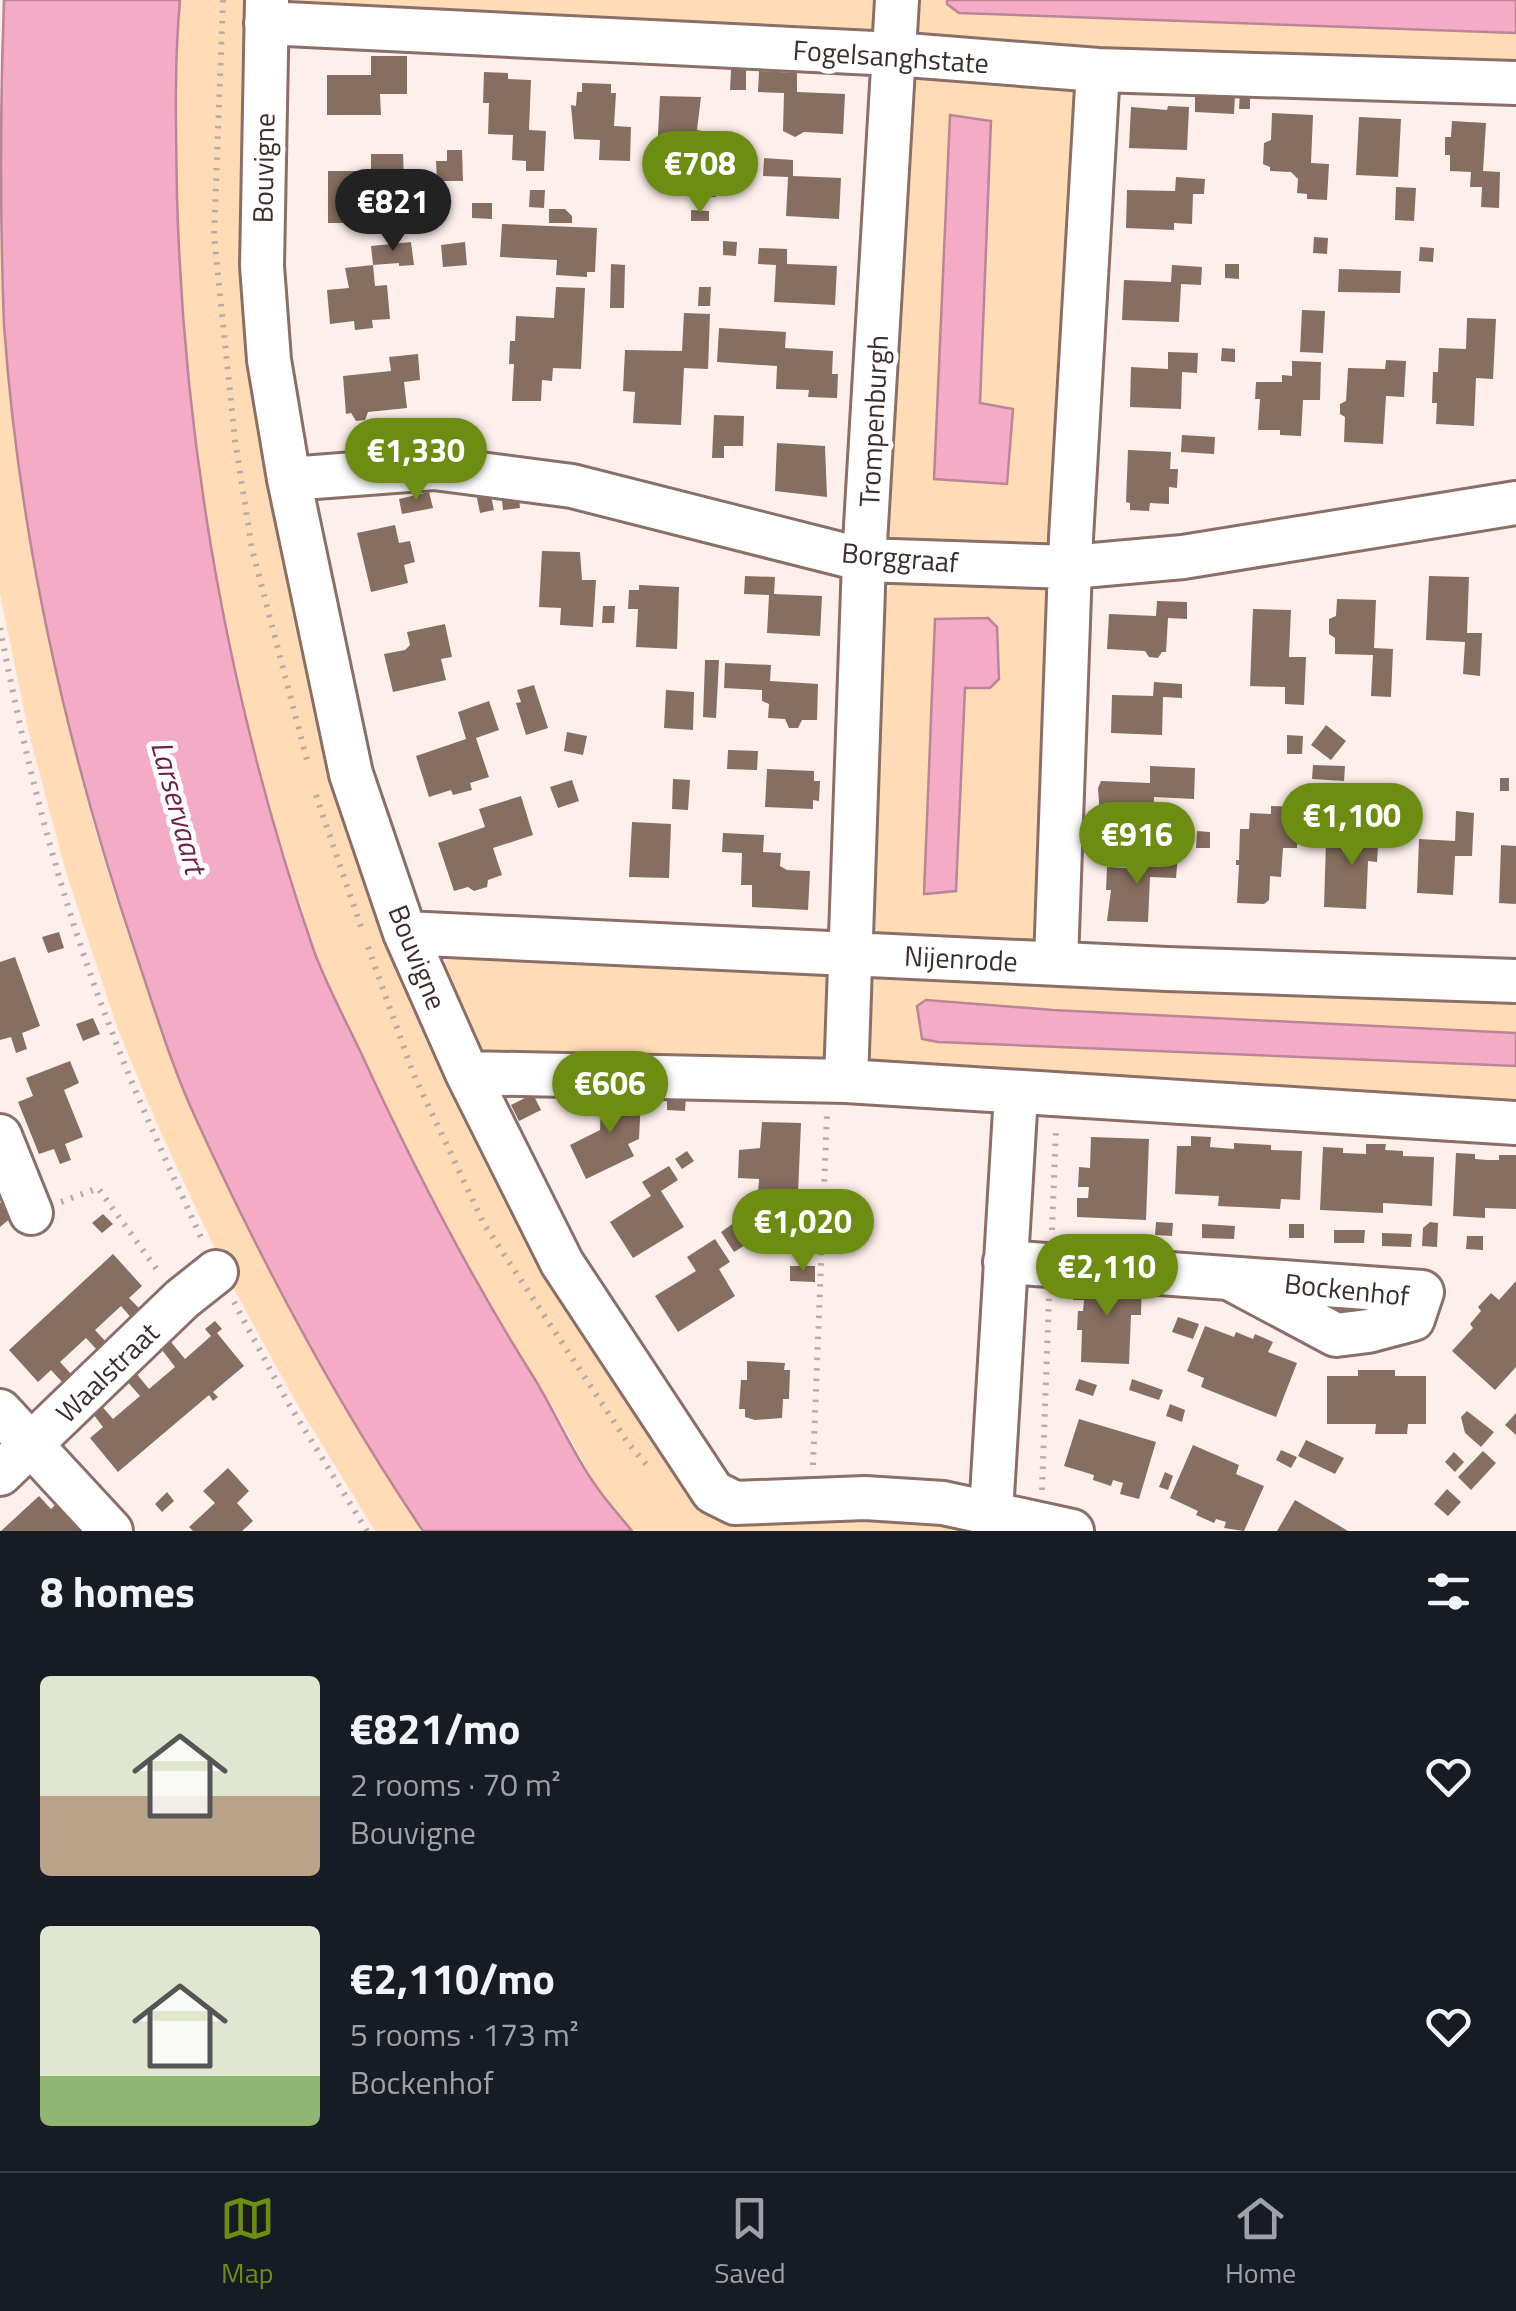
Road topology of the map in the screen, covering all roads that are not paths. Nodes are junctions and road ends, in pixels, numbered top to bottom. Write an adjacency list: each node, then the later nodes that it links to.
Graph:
1 (897, 0): 3 (street, Trompenburgh)
2 (266, 12): 3 (street, Fogelsanghstate); 6 (street, Bouvigne)
3 (894, 54): 4 (street, Fogelsanghstate); 8 (street, Trompenburgh)
4 (1098, 70): 5 (street, Fogelsanghstate); 9 (street)
5 (1516, 83)
6 (289, 479): 8 (street, Borggraaf); 10 (street, Bouvigne)
7 (1516, 503): 9 (street, Borggraaf)
8 (864, 560): 9 (street, Borggraaf); 11 (street, Trompenburgh)
9 (1071, 567): 12 (street)
10 (406, 933): 11 (street, Nijenrode); 14 (street, Bouvigne)
11 (849, 953): 12 (street, Nijenrode); 15 (street, Trompenburgh)
12 (1056, 962): 13 (street, Nijenrode)
13 (1516, 981)
14 (467, 1073): 15 (street); 26 (street, Bouvigne)
15 (837, 1081): 16 (street)
16 (1036, 1095): 17 (street); 20 (street)
17 (1516, 1123)
18 (0, 1136): 19 (street)
19 (31, 1213)
20 (1006, 1262): 22 (street); 26 (street)
21 (216, 1272): 24 (street, Waalstraat)
22 (1231, 1278)
23 (0, 1411): 24 (street)
24 (32, 1445): 25 (street, Waalstraat); 28 (street)
25 (0, 1474)
26 (991, 1513): 27 (street, Bouvigne)
27 (1056, 1528)
28 (110, 1531)

